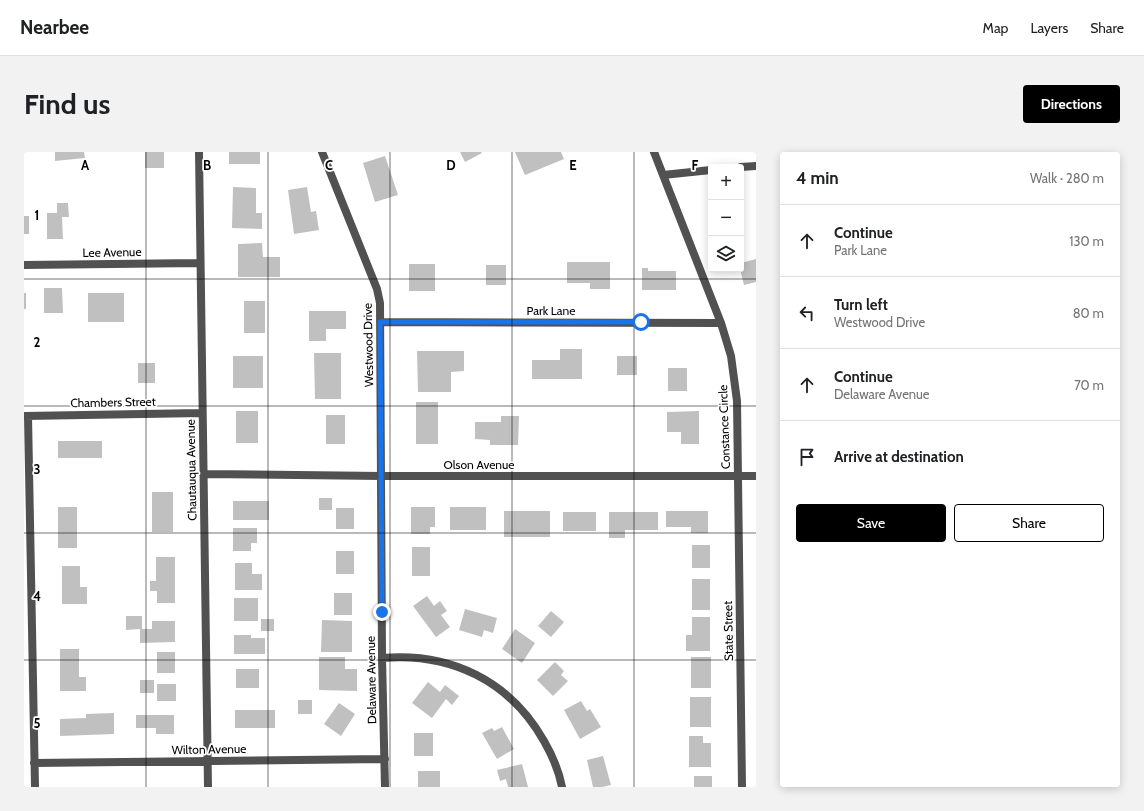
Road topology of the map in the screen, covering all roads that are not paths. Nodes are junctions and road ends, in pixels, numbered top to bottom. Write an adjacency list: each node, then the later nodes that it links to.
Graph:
1 (199, 152): 8 (street, Chautauqua Avenue)
2 (322, 152): 10 (street, Westwood Drive)
3 (654, 152): 7 (street, Constance Circle)
4 (756, 166): 5 (street)
5 (744, 167)
6 (708, 170): 7 (street)
7 (663, 175): 11 (street, Constance Circle)
8 (200, 263): 9 (street, Lee Avenue); 12 (street, Chautauqua Avenue)
9 (24, 265)
10 (380, 322): 11 (street, Park Lane); 15 (street, Westwood Drive)
11 (721, 323): 16 (street, Constance Circle)
12 (202, 413): 13 (street, Chambers Street); 14 (street, Chautauqua Avenue)
13 (26, 416): 21 (street)
14 (203, 474): 15 (street, Olson Avenue); 20 (street, Chautauqua Avenue)
15 (382, 476): 16 (street, Olson Avenue); 18 (street, Delaware Avenue)
16 (737, 476): 17 (street, Olson Avenue); 26 (street, State Street)
17 (756, 476)
18 (382, 658): 19 (street, Delaware Avenue); 25 (street)
19 (385, 759): 20 (street, Wilton Avenue); 24 (street, Delaware Avenue)
20 (207, 762): 21 (street, Wilton Avenue); 23 (street, Chautauqua Avenue)
21 (34, 763): 22 (street)
22 (34, 787)
23 (208, 787)
24 (385, 787)
25 (562, 787)
26 (742, 787)

